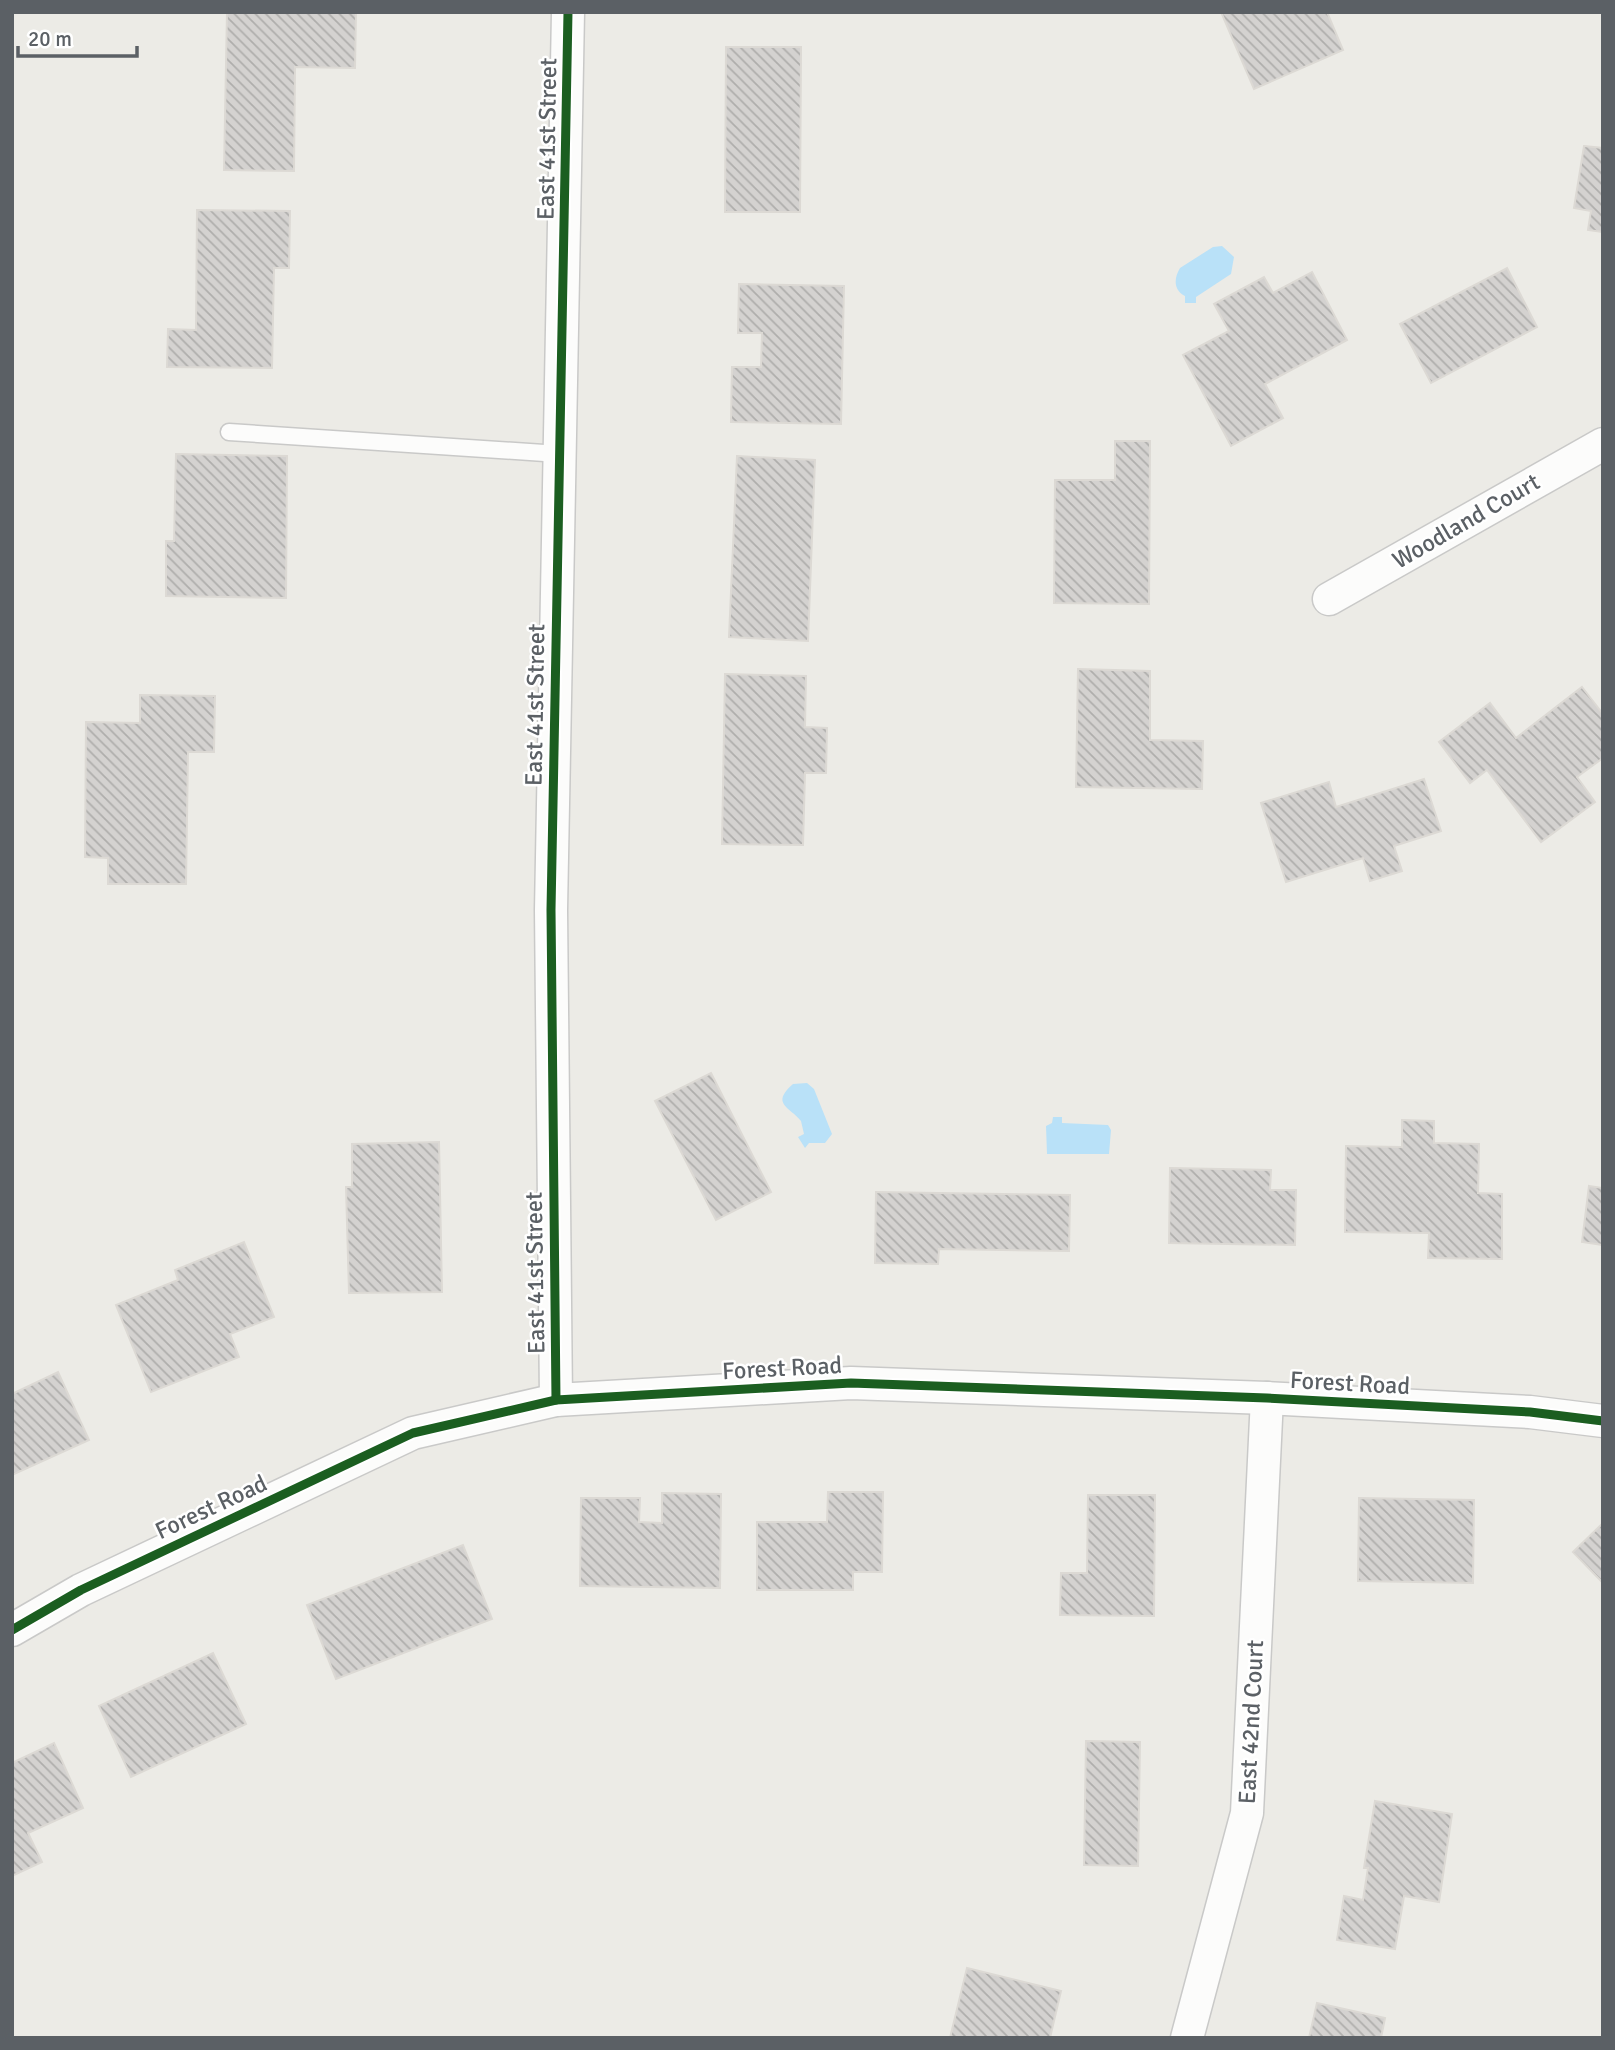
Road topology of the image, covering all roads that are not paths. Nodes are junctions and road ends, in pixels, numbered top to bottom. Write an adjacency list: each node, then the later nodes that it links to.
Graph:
1 (568, 12): 4 (street, East 41st Street)
2 (229, 432): 4 (lane)
3 (1603, 444): 5 (street, Woodland Court)
4 (559, 454): 7 (street, East 41st Street)
5 (1329, 599)
6 (1267, 1398): 7 (street, Forest Road); 8 (street, Forest Road); 10 (street, East 42nd Court)
7 (556, 1399): 9 (street, Forest Road)
8 (1603, 1421)
9 (12, 1630)
10 (1187, 2038)

